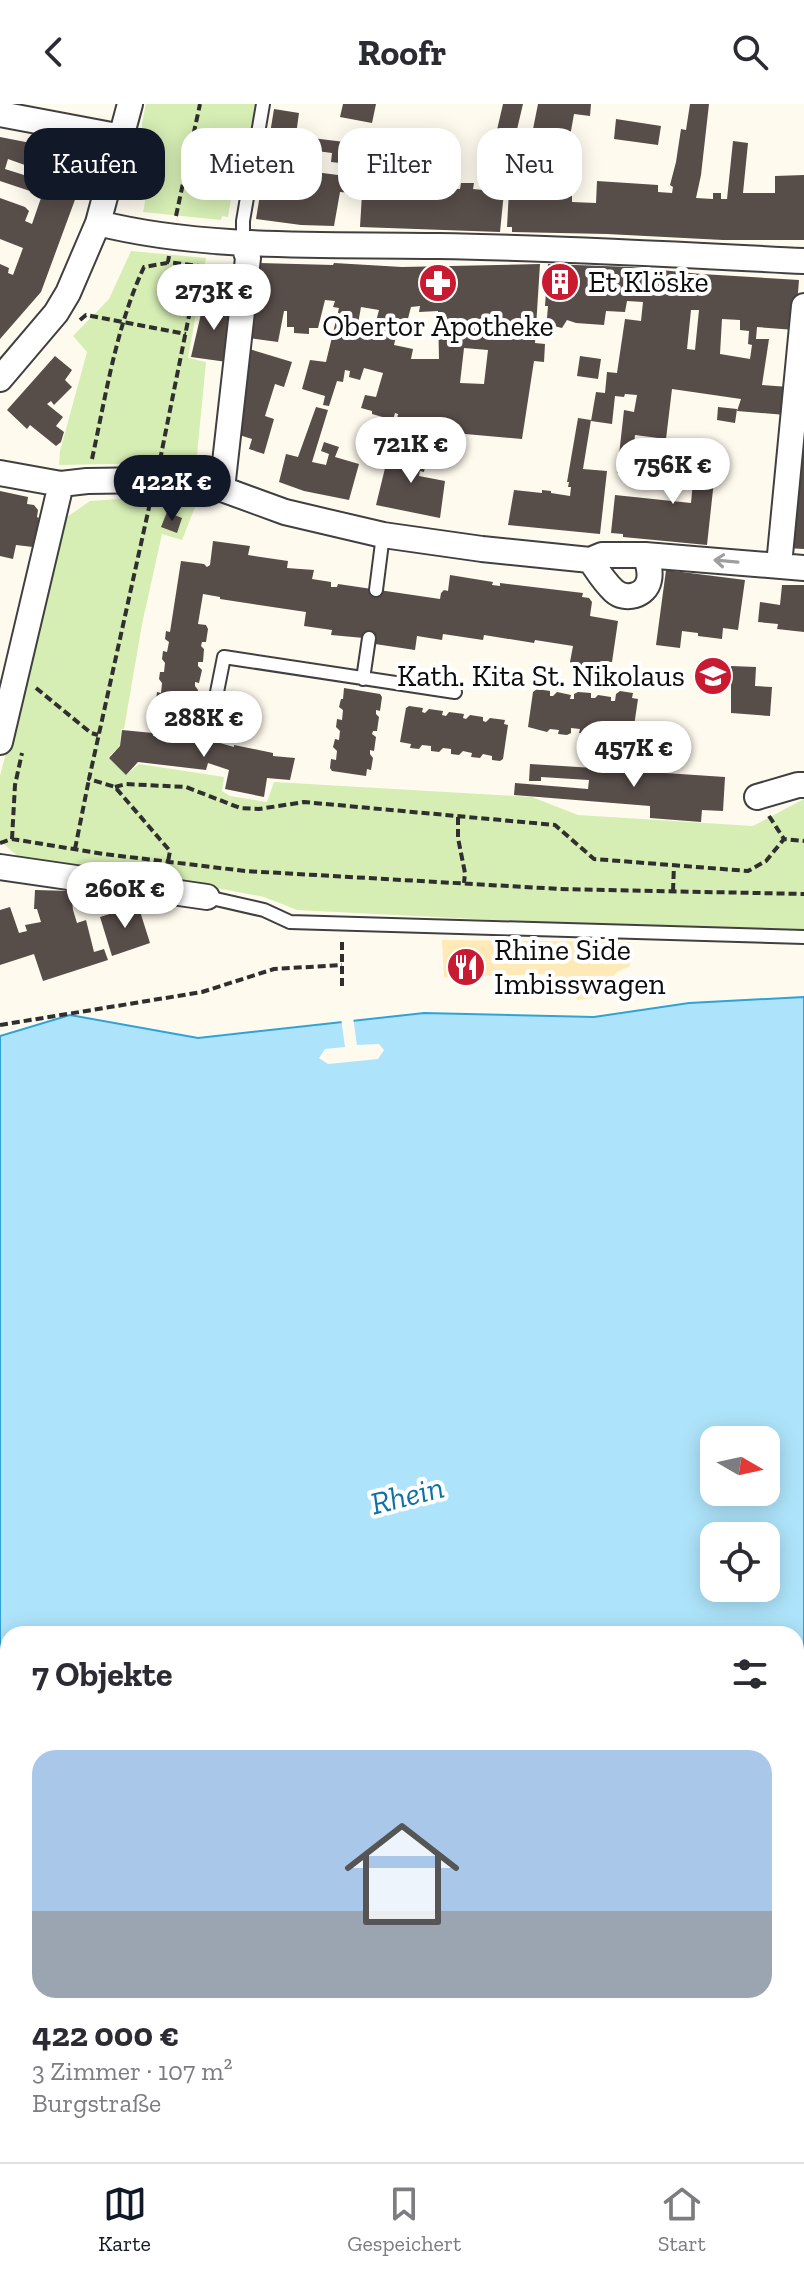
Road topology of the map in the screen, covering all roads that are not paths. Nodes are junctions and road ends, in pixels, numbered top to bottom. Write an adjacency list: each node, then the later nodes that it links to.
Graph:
1 (130, 104): 5 (street)
2 (263, 104): 8 (lane)
3 (0, 114): 4 (street)
4 (74, 128)
5 (124, 128)
6 (104, 200): 7 (street)
7 (98, 223): 8 (street); 11 (street)
8 (243, 243): 9 (street); 14 (street)
9 (804, 261)
10 (804, 306): 18 (street)
11 (0, 379)
12 (0, 473): 13 (street)
13 (61, 484): 14 (street); 25 (street)
14 (222, 489): 15 (street)
15 (383, 535): 17 (street); 20 (lane)
16 (645, 555): 17 (street); 17 (street); 18 (street, one-way to 16)
17 (590, 560)
18 (779, 565): 19 (street)
19 (804, 568)
20 (376, 590)
21 (369, 638): 22 (lane)
22 (363, 679): 23 (lane); 24 (lane)
23 (455, 692)
24 (212, 717)
25 (12, 743)
26 (804, 785): 27 (street)
27 (757, 797)
28 (0, 867): 29 (street)
29 (207, 897): 30 (lane)
30 (804, 937)

